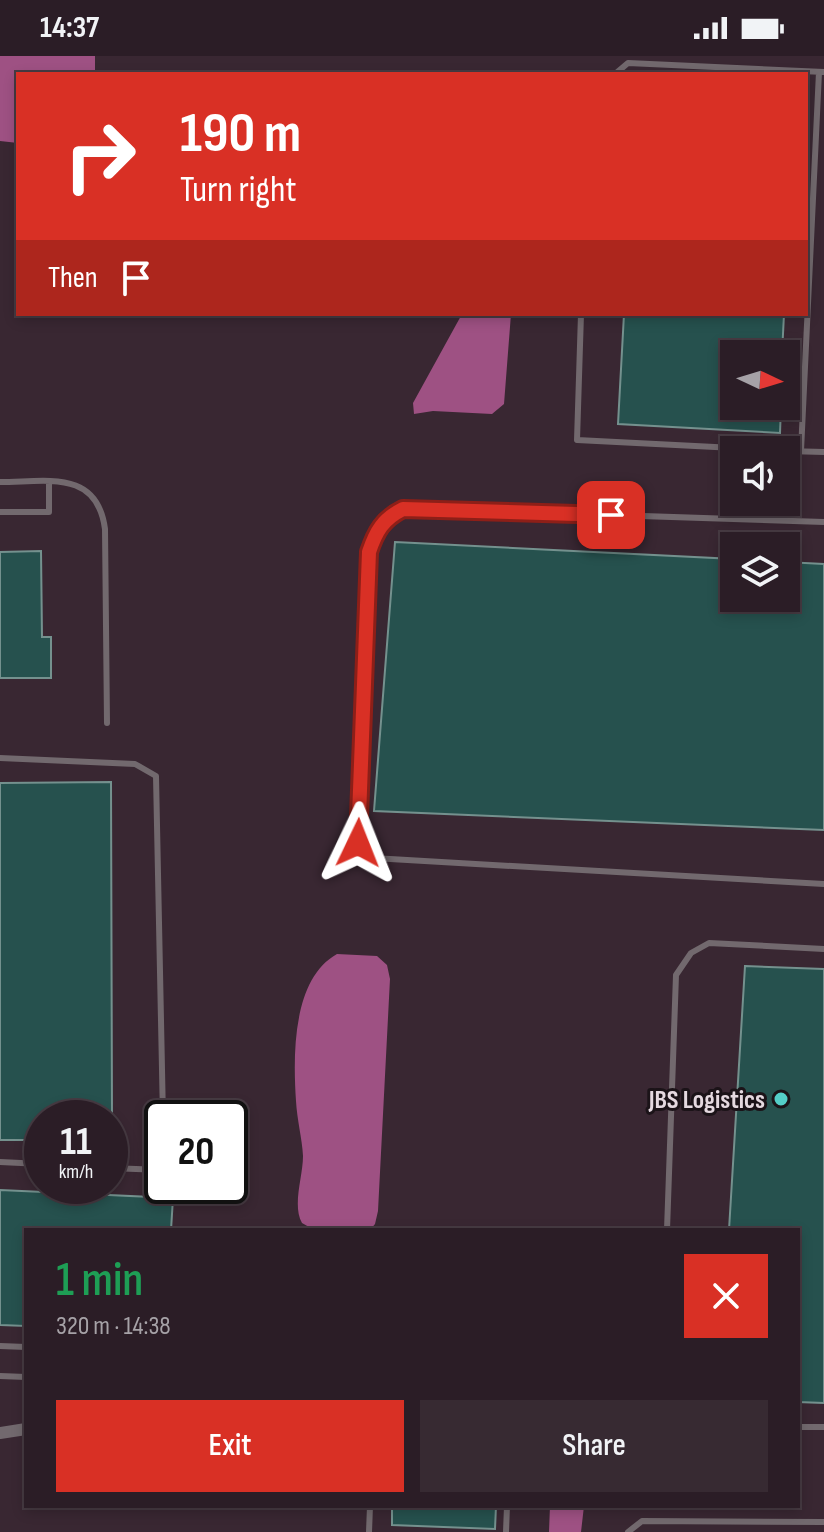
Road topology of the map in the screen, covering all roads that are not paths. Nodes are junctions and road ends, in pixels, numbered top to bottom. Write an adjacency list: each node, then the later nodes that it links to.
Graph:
1 (617, 72): 2 (lane)
2 (822, 72): 5 (lane)
3 (581, 316): 4 (lane)
4 (720, 447)
5 (801, 451): 6 (lane)
6 (824, 452)
7 (49, 481): 8 (lane); 9 (lane); 11 (lane)
8 (0, 482)
9 (0, 512)
10 (824, 522): 13 (lane)
11 (107, 723)
12 (0, 758): 15 (lane)
13 (824, 884)
14 (824, 949): 18 (lane)
15 (163, 1100)
16 (0, 1162): 17 (lane)
17 (24, 1163)
18 (667, 1228)
19 (0, 1346): 20 (lane)
20 (24, 1347)
21 (0, 1376): 22 (lane)
22 (24, 1377)
23 (800, 1427): 24 (lane)
24 (824, 1427)
25 (24, 1429): 26 (street)
26 (0, 1433)
27 (370, 1508): 30 (lane)
28 (507, 1508): 31 (lane)
29 (824, 1522): 32 (lane)
30 (369, 1532)
31 (506, 1532)
32 (628, 1532)

